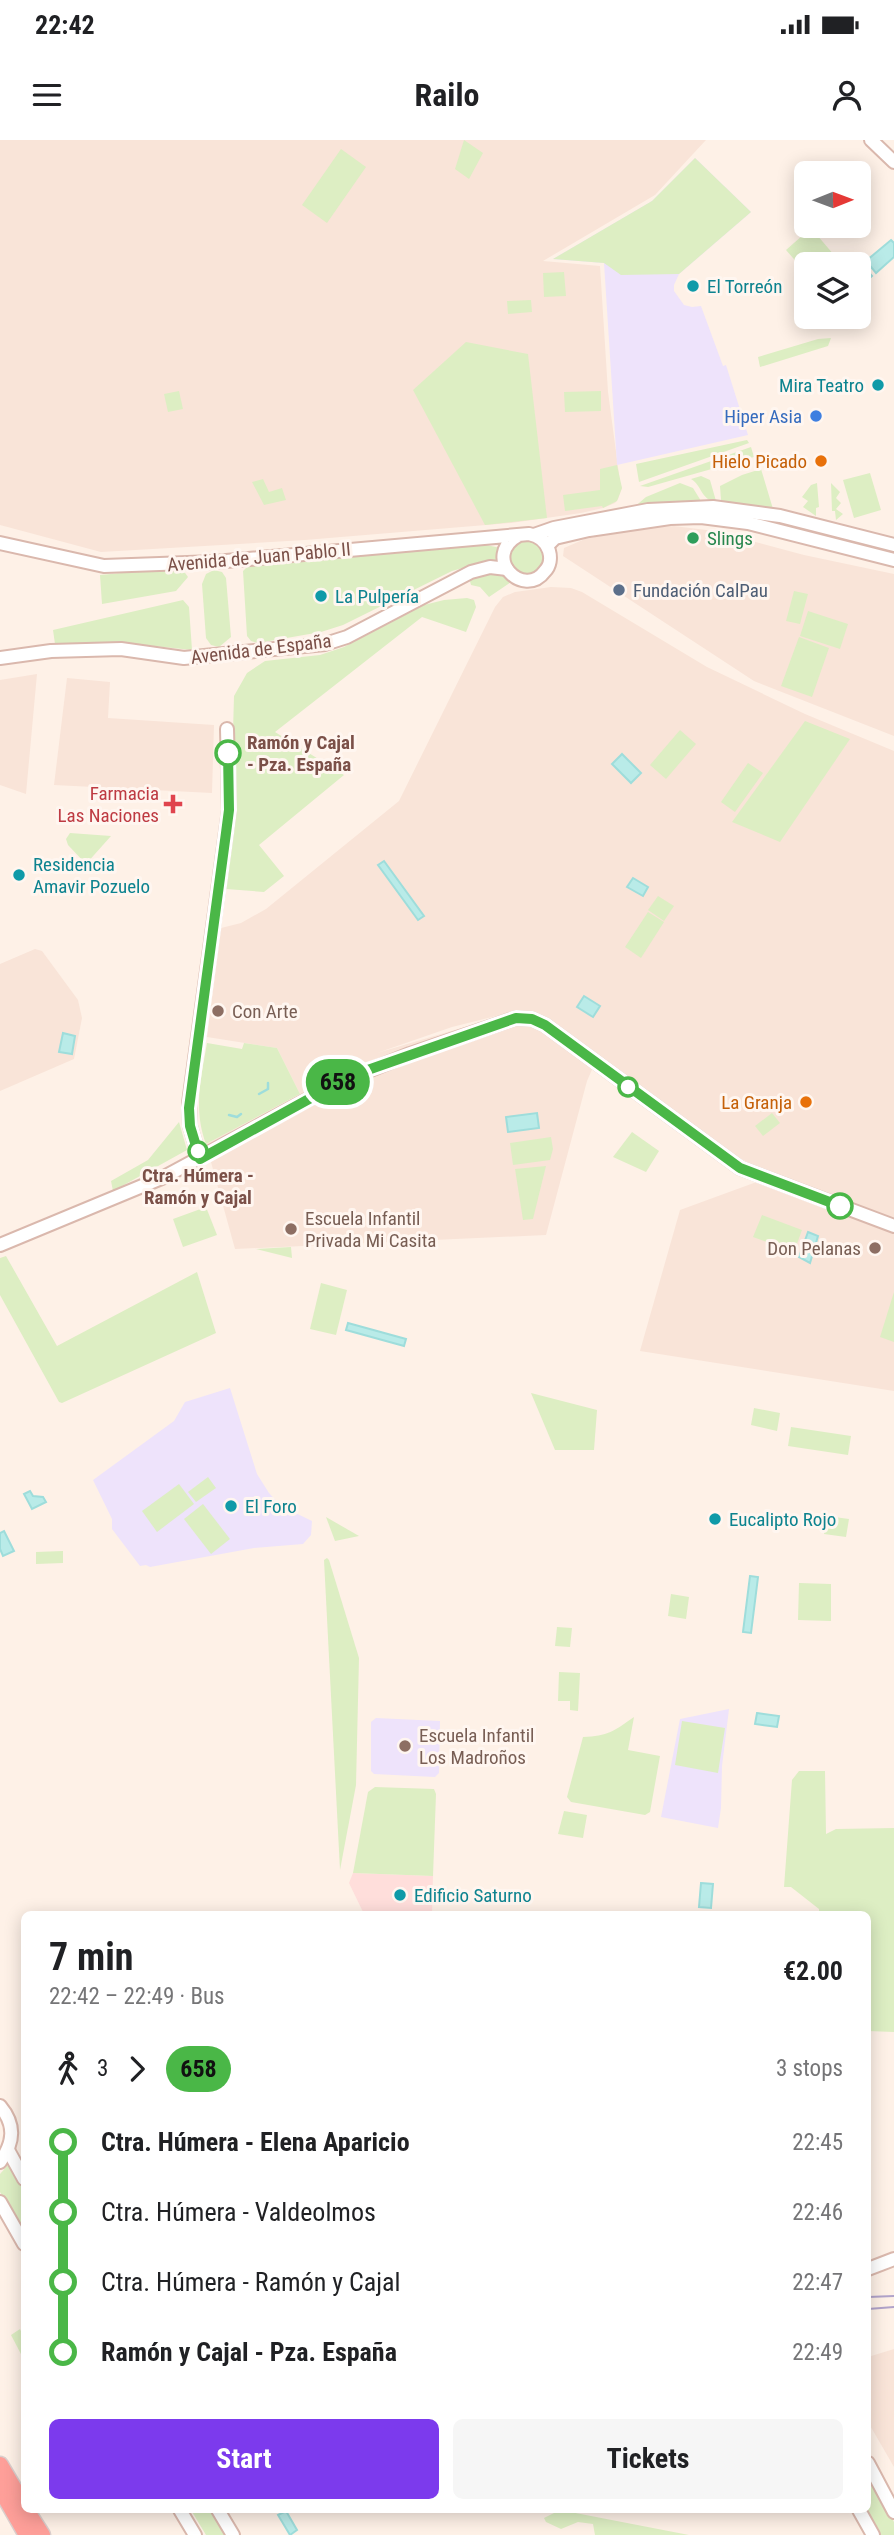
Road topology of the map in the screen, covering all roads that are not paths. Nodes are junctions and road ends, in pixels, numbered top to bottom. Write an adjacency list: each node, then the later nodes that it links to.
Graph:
1 (871, 140): 2 (main road)
2 (894, 162)
3 (519, 535): 4 (main road); 5 (main road, Avenida de Juan Pablo II); 9 (main road)
4 (534, 535): 6 (main road); 7 (main road)
5 (0, 543)
6 (894, 545)
7 (547, 546): 8 (main road); 9 (main road)
8 (894, 560)
9 (507, 569): 10 (main road, Avenida de España)
10 (0, 657)
11 (227, 729): 12 (main road)
12 (200, 1159): 13 (main road); 14 (main road)
13 (894, 1226)
14 (0, 1245)
15 (0, 2106): 16 (main road)
16 (8, 2150): 17 (main road); 18 (main road)
17 (0, 2162)
18 (21, 2174)
19 (0, 2202): 20 (main road)
20 (21, 2239)
21 (894, 2259): 22 (main road)
22 (871, 2268)
23 (0, 2465): 26 (highway)
24 (871, 2469): 27 (main road)
25 (0, 2488): 32 (highway)
26 (21, 2501)
27 (894, 2512)
28 (28, 2513): 33 (highway)
29 (182, 2513): 34 (main road)
30 (220, 2513): 35 (main road)
31 (861, 2513): 36 (main road)
32 (27, 2535)
33 (41, 2535)
34 (195, 2535)
35 (233, 2535)
36 (873, 2535)

